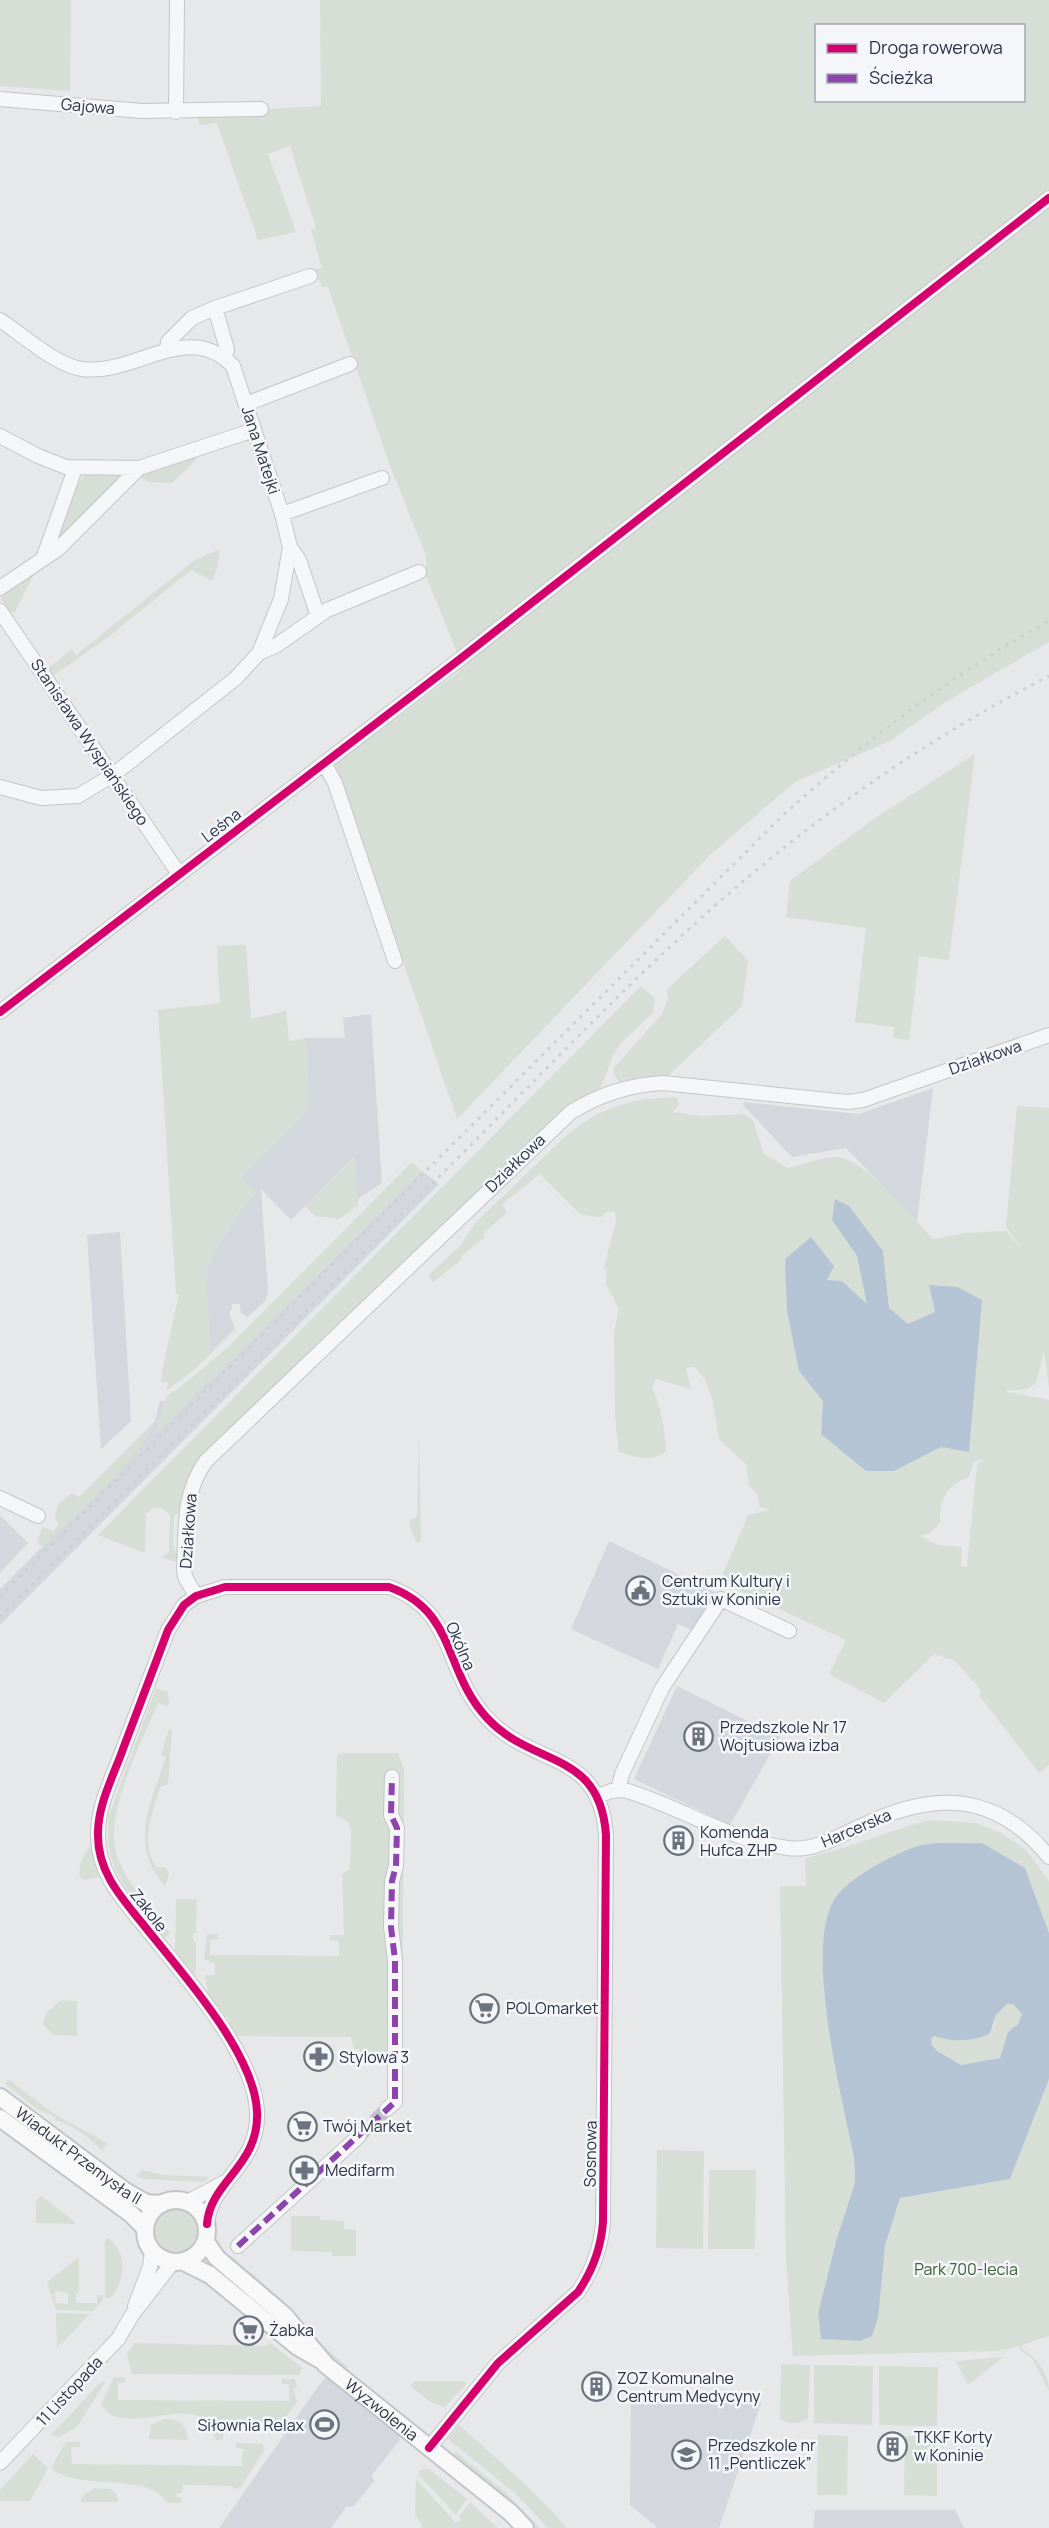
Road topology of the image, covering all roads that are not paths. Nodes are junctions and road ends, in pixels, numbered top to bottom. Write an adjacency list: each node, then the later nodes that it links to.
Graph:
1 (177, 0): 4 (street)
2 (0, 99): 4 (street, Gajowa)
3 (261, 109): 4 (street, Gajowa)
4 (176, 112)
5 (1049, 198): 26 (street, Leśna)
6 (310, 276): 7 (street)
7 (215, 308): 9 (street); 10 (street, Jana Matejki)
8 (0, 320): 9 (street)
9 (167, 350): 10 (street)
10 (225, 357): 12 (street, Jana Matejki)
11 (350, 364): 12 (street)
12 (246, 404): 13 (street, Jana Matejki)
13 (254, 430): 15 (street); 18 (street, Jana Matejki)
14 (0, 436): 16 (street)
15 (139, 468): 16 (street); 20 (street)
16 (75, 469): 20 (street)
17 (382, 478): 18 (street)
18 (282, 514): 19 (street, Jana Matejki)
19 (290, 547): 24 (street, Jana Matejki); 25 (street, Jana Matejki)
20 (43, 559): 22 (street)
21 (419, 572): 24 (street)
22 (0, 588)
23 (0, 611): 27 (street, Stanisława Wyspiańskiego)
24 (318, 616): 25 (street, Jana Matejki)
25 (260, 653): 27 (street, Jana Matejki)
26 (324, 763): 29 (street, Leśna); 30 (street)
27 (113, 775): 28 (street, Jana Matejki); 29 (street, Stanisława Wyspiańskiego)
28 (0, 787)
29 (179, 874): 31 (street, Leśna)
30 (395, 961)
31 (0, 1012)
32 (1049, 1035): 35 (street, Działkowa)
33 (0, 1498): 34 (street)
34 (38, 1516)
35 (196, 1596): 39 (street, Okólna); 45 (street, Zakole)
36 (789, 1631): 38 (street)
37 (392, 1777): 42 (street)
38 (618, 1790): 39 (street); 40 (street, Harcerska)
39 (598, 1796): 56 (street, Sosnowa)
40 (1049, 1857)
41 (0, 2097): 47 (main road, Wiadukt Przemysła II)
42 (387, 2109)
43 (0, 2118): 49 (main road, Wiadukt Przemysła II)
44 (359, 2136): 51 (street)
45 (227, 2181): 46 (street, Zakole); 48 (street, Zakole)
46 (187, 2202): 47 (main road); 48 (main road)
47 (161, 2204): 49 (main road)
48 (207, 2224): 50 (main road)
49 (145, 2228): 52 (main road)
50 (206, 2242): 53 (main road); 55 (main road, Wyzwolenia)
51 (238, 2246)
52 (152, 2251): 53 (main road); 54 (street, 11 Listopada)
53 (179, 2262): 54 (street, 11 Listopada); 55 (main road, Wyzwolenia)
54 (132, 2315): 57 (street, 11 Listopada)
55 (322, 2362): 56 (main road, Wyzwolenia)
56 (429, 2448): 58 (main road, Wyzwolenia)
57 (0, 2463)
58 (525, 2528)

